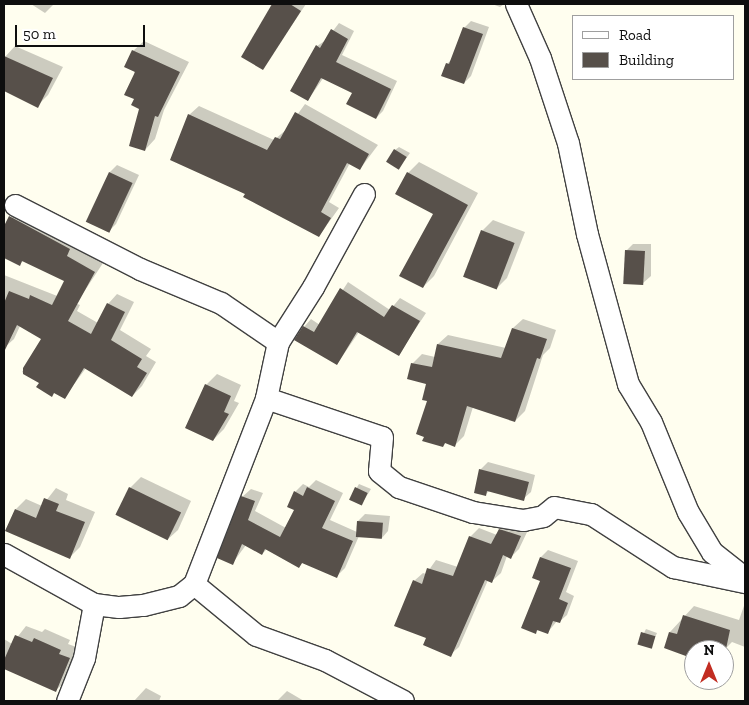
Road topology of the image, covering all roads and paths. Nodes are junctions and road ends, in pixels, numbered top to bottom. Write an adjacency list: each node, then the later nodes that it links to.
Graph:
1 (516, 4): 7 (street)
2 (364, 194): 4 (street)
3 (15, 206): 4 (street)
4 (278, 342): 5 (street)
5 (266, 398): 8 (street); 9 (street)
6 (4, 554): 10 (street)
7 (745, 578)
8 (745, 582)
9 (194, 584): 10 (street); 12 (street)
10 (94, 604): 11 (street)
11 (67, 701)
12 (403, 701)

